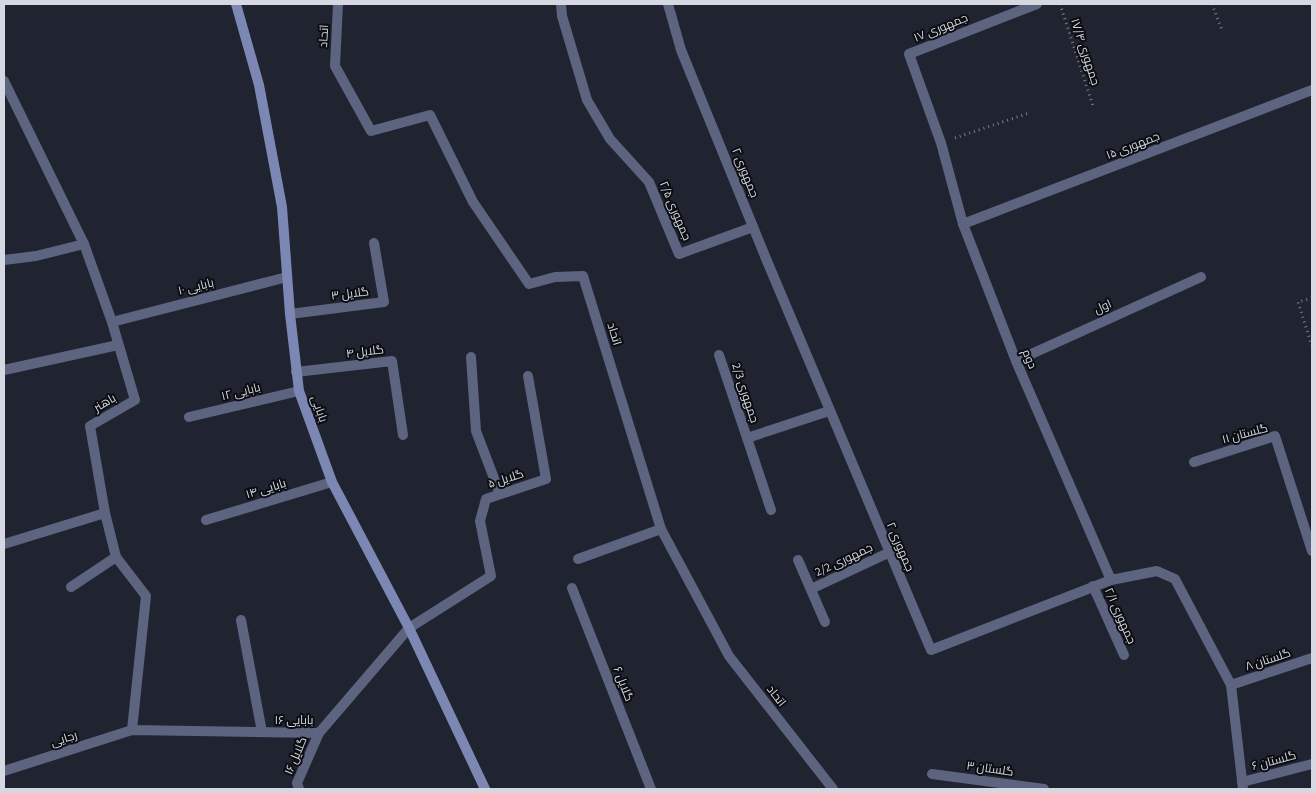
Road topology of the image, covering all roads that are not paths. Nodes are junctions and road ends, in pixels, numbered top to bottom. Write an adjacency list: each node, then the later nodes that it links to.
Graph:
1 (236, 4): 14 (main road, بابایی)
2 (338, 4): 36 (street, اتحاد)
3 (561, 4): 10 (street, جمهوری ۲/۵)
4 (668, 4): 10 (street, جمهوری ۲)
5 (1037, 4): 6 (street, جمهوری ۱۷)
6 (910, 54): 9 (street, دوم)
7 (4, 82): 12 (street, باهنر)
8 (1312, 90): 9 (street, جمهوری ۱۵)
9 (963, 224): 21 (street, دوم)
10 (753, 228): 26 (street, جمهوری ۲)
11 (374, 243): 16 (street, گلایل ۳)
12 (84, 244): 13 (street); 17 (street, باهنر)
13 (4, 260)
14 (287, 277): 16 (main road, بابایی); 17 (street, بابایی ۱۰)
15 (1201, 277): 21 (street, اول)
16 (290, 314): 23 (main road, بابایی)
17 (112, 322): 18 (street, باهنر)
18 (118, 345): 22 (street); 34 (street, باهنر)
19 (720, 355): 29 (street, جمهوری 2/3)
20 (471, 358): 32 (street)
21 (1016, 361): 43 (street, دوم)
22 (4, 370)
23 (296, 372): 25 (main road, بابایی); 28 (street, گلایل ۴)
24 (528, 376): 32 (street, گلایل ۵)
25 (299, 391): 27 (street, بابایی ۱۲); 31 (main road, بابایی)
26 (829, 410): 29 (street, جمهوری 2/3); 39 (street, جمهوری ۲)
27 (188, 417)
28 (403, 435)
29 (747, 438): 33 (street, جمهوری 2/3)
30 (1194, 462): 38 (street, گلستان ۱۱)
31 (332, 482): 35 (street, بابایی ۱۴); 50 (main road, بابایی)
32 (500, 494): 50 (street, گلایل ۵)
33 (772, 510)
34 (105, 513): 37 (street); 40 (street, باهنر)
35 (206, 520)
36 (661, 529): 41 (street); 64 (street, اتحاد)
37 (4, 544)
38 (1312, 551)
39 (888, 553): 45 (street, جمهوری ۲); 47 (street, جمهوری 2/2)
40 (116, 557): 44 (street); 54 (street, باهنر)
41 (578, 559)
42 (798, 560): 47 (street, جمهوری 2/2)
43 (1111, 580): 45 (street, جمهوری ۲); 53 (street, جمهوری ۲)
44 (70, 586)
45 (1093, 586): 51 (street, جمهوری ۲/۱)
46 (572, 588): 63 (street, گلایل ۶)
47 (811, 589): 49 (street, جمهوری 2/2)
48 (241, 620): 55 (street)
49 (825, 622)
50 (408, 628): 56 (street, بابایی ۱۶); 62 (main road, بابایی)
51 (1124, 655)
52 (1312, 658): 53 (street, گلستان ۸)
53 (1231, 685): 60 (street, جمهوری ۲)
54 (132, 730): 55 (street, بابایی ۱۶); 58 (street, رجایی)
55 (262, 732): 56 (street, بابایی ۱۶)
56 (319, 733): 61 (street, گلایل ۱۶)
57 (1312, 764): 60 (street, گلستان ۶)
58 (4, 771)
59 (932, 774): 65 (street, گلستان ۳)
60 (1242, 786)
61 (299, 789)
62 (485, 789)
63 (651, 789)
64 (833, 789)
65 (1044, 789)

